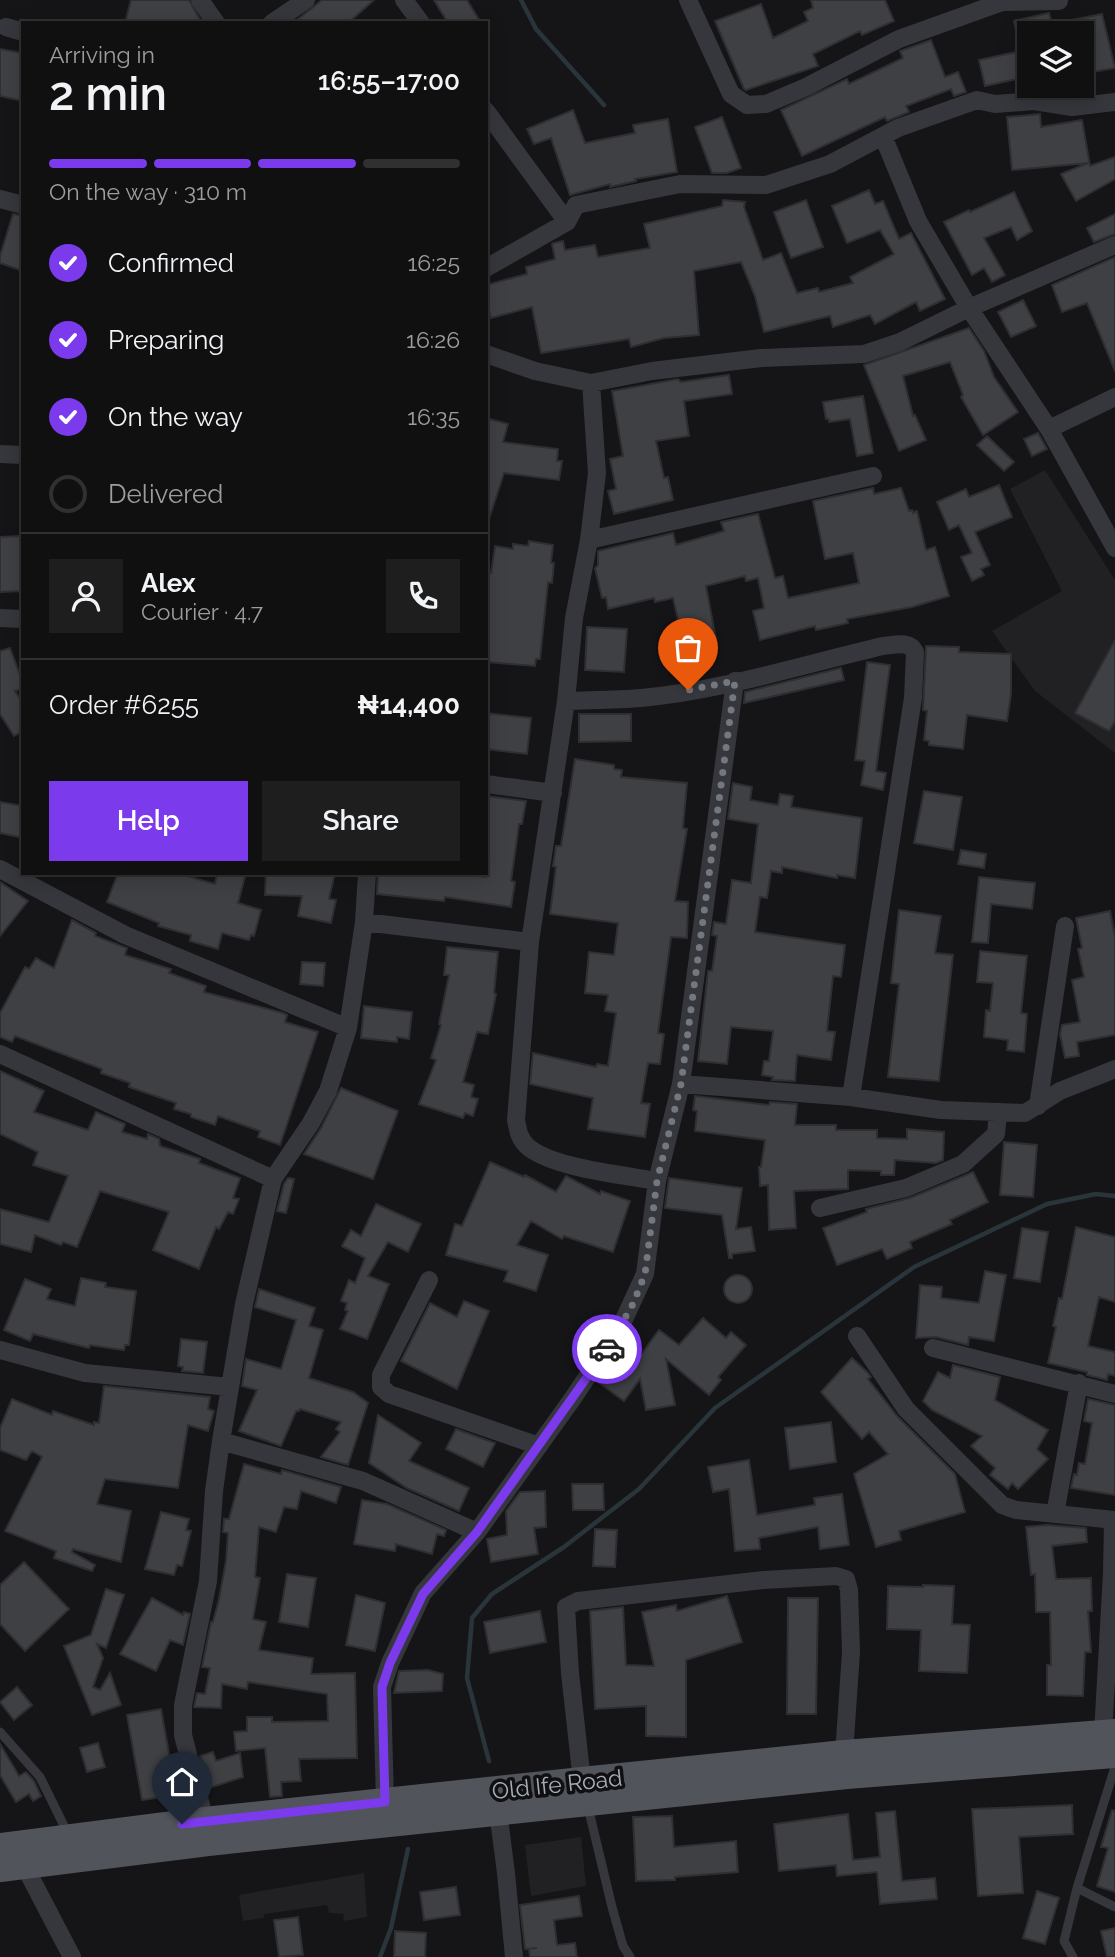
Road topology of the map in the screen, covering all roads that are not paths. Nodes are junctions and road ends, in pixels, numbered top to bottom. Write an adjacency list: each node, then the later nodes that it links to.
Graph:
1 (200, 0): 7 (street)
2 (306, 0): 8 (street)
3 (404, 0): 9 (street)
4 (688, 0): 5 (street)
5 (1002, 1): 6 (street)
6 (1059, 1)
7 (215, 21)
8 (275, 21)
9 (420, 21)
10 (1115, 102): 12 (street)
11 (488, 114): 15 (street)
12 (883, 136): 15 (street); 18 (street)
13 (0, 199): 14 (street)
14 (21, 204)
15 (567, 222): 17 (street)
16 (1115, 245): 18 (street)
17 (488, 267)
18 (970, 308): 20 (street); 22 (street)
19 (488, 356): 20 (street)
20 (591, 383): 26 (street)
21 (1115, 397): 22 (street)
22 (1049, 429): 27 (street)
23 (0, 454): 24 (street)
24 (21, 455)
25 (873, 476): 26 (street)
26 (589, 540): 31 (street)
27 (1115, 548)
28 (0, 618): 29 (street)
29 (21, 618)
30 (735, 681): 31 (street); 42 (street); 43 (street)
31 (566, 701): 33 (street)
32 (488, 784): 33 (street)
33 (553, 793): 38 (street)
34 (0, 869): 39 (street)
35 (367, 875): 36 (street)
36 (365, 922): 38 (street); 39 (street)
37 (1065, 926): 44 (street)
38 (530, 942): 47 (street)
39 (348, 1028): 46 (street)
40 (0, 1054): 46 (street)
41 (1115, 1069): 44 (street)
42 (681, 1084): 43 (street); 47 (street)
43 (851, 1097): 45 (street)
44 (1038, 1106): 45 (street)
45 (998, 1112): 48 (street)
46 (273, 1179): 54 (street)
47 (657, 1181): 57 (street)
48 (820, 1208)
49 (429, 1280): 57 (street)
50 (857, 1335): 58 (street)
51 (933, 1348): 53 (street)
52 (0, 1350): 54 (street)
53 (1079, 1383): 55 (street); 58 (street)
54 (230, 1387): 56 (street)
55 (1115, 1394)
56 (220, 1441): 60 (street); 69 (street)
57 (539, 1446): 60 (street)
58 (1055, 1514): 59 (street)
59 (1114, 1520): 62 (street)
60 (477, 1532): 67 (street)
61 (0, 1732): 71 (lane)
62 (1111, 1740): 64 (main road, Old Ife Road)
63 (844, 1754): 64 (main road, Old Ife Road); 66 (main road, Old Ife Road); 66 (street)
64 (976, 1754): 66 (main road, Old Ife Road)
65 (1115, 1767): 74 (lane)
66 (584, 1791): 67 (main road, Old Ife Road); 68 (main road, Old Ife Road); 78 (lane)
67 (385, 1802): 70 (main road, Old Ife Road)
68 (498, 1811): 70 (main road, Old Ife Road); 77 (street)
69 (205, 1821): 70 (main road, Old Ife Road); 71 (main road, Old Ife Road)
70 (266, 1825): 73 (main road, Old Ife Road)
71 (70, 1839): 72 (main road, Old Ife Road)
72 (0, 1847)
73 (12, 1866): 76 (street)
74 (1077, 1888): 75 (lane); 79 (lane)
75 (1115, 1907)
76 (72, 1957)
77 (513, 1957)
78 (629, 1957)
79 (1073, 1957)

